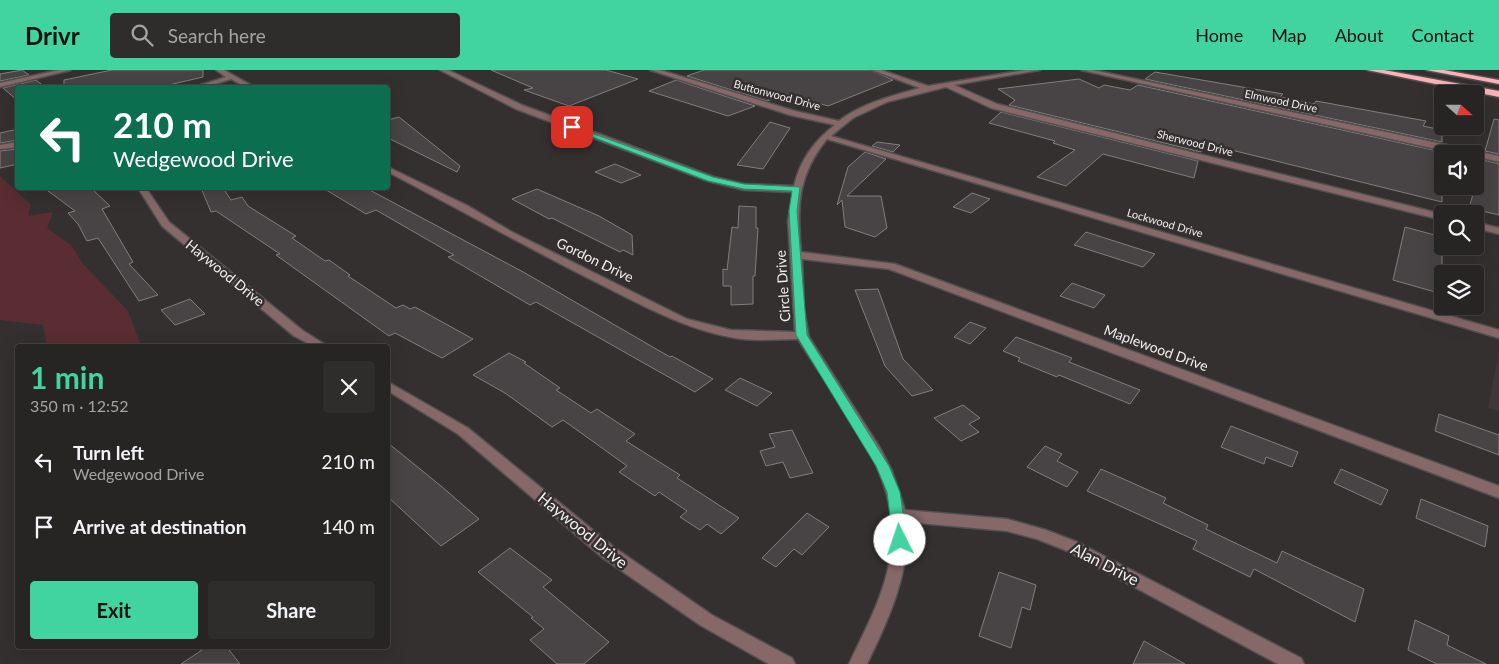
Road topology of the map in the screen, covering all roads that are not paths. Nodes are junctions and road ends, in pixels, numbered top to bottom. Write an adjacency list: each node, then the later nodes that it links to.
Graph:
1 (68, 70): 13 (street)
2 (219, 70): 10 (street)
3 (443, 70): 26 (street)
4 (653, 70): 18 (street, Buttonwood Drive)
5 (875, 70): 16 (street)
6 (1037, 70): 12 (street, Circle Drive)
7 (1084, 70): 21 (street, Elmwood Drive)
8 (1371, 70): 17 (highway)
9 (1430, 70): 11 (highway)
10 (232, 77): 14 (street); 15 (street)
11 (1499, 82)
12 (945, 84): 16 (street, Circle Drive); 28 (street, Sherwood Drive)
13 (0, 85)
14 (204, 85)
15 (247, 85)
16 (927, 88): 18 (street, Circle Drive)
17 (1499, 94)
18 (838, 123): 19 (street, Circle Drive)
19 (824, 136): 26 (street, Circle Drive); 32 (street, Lockwood Drive)
20 (15, 145): 22 (street)
21 (1434, 145)
22 (0, 148)
23 (1484, 156): 24 (street, Elmwood Drive)
24 (1499, 159)
25 (390, 170): 33 (street, Gordon Drive)
26 (797, 189): 31 (street, Circle Drive)
27 (143, 190): 34 (street, Haywood Drive)
28 (1434, 215)
29 (1484, 227): 30 (street)
30 (1499, 231)
31 (796, 255): 33 (street, Circle Drive); 36 (street, Maplewood Drive)
32 (1499, 334)
33 (801, 335): 37 (street, Circle Drive)
34 (317, 344)
35 (390, 387): 38 (street, Haywood Drive)
36 (1499, 492)
37 (898, 515): 39 (street, Circle Drive); 40 (street, Alan Drive)
38 (786, 664)
39 (858, 664)
40 (1295, 664)

